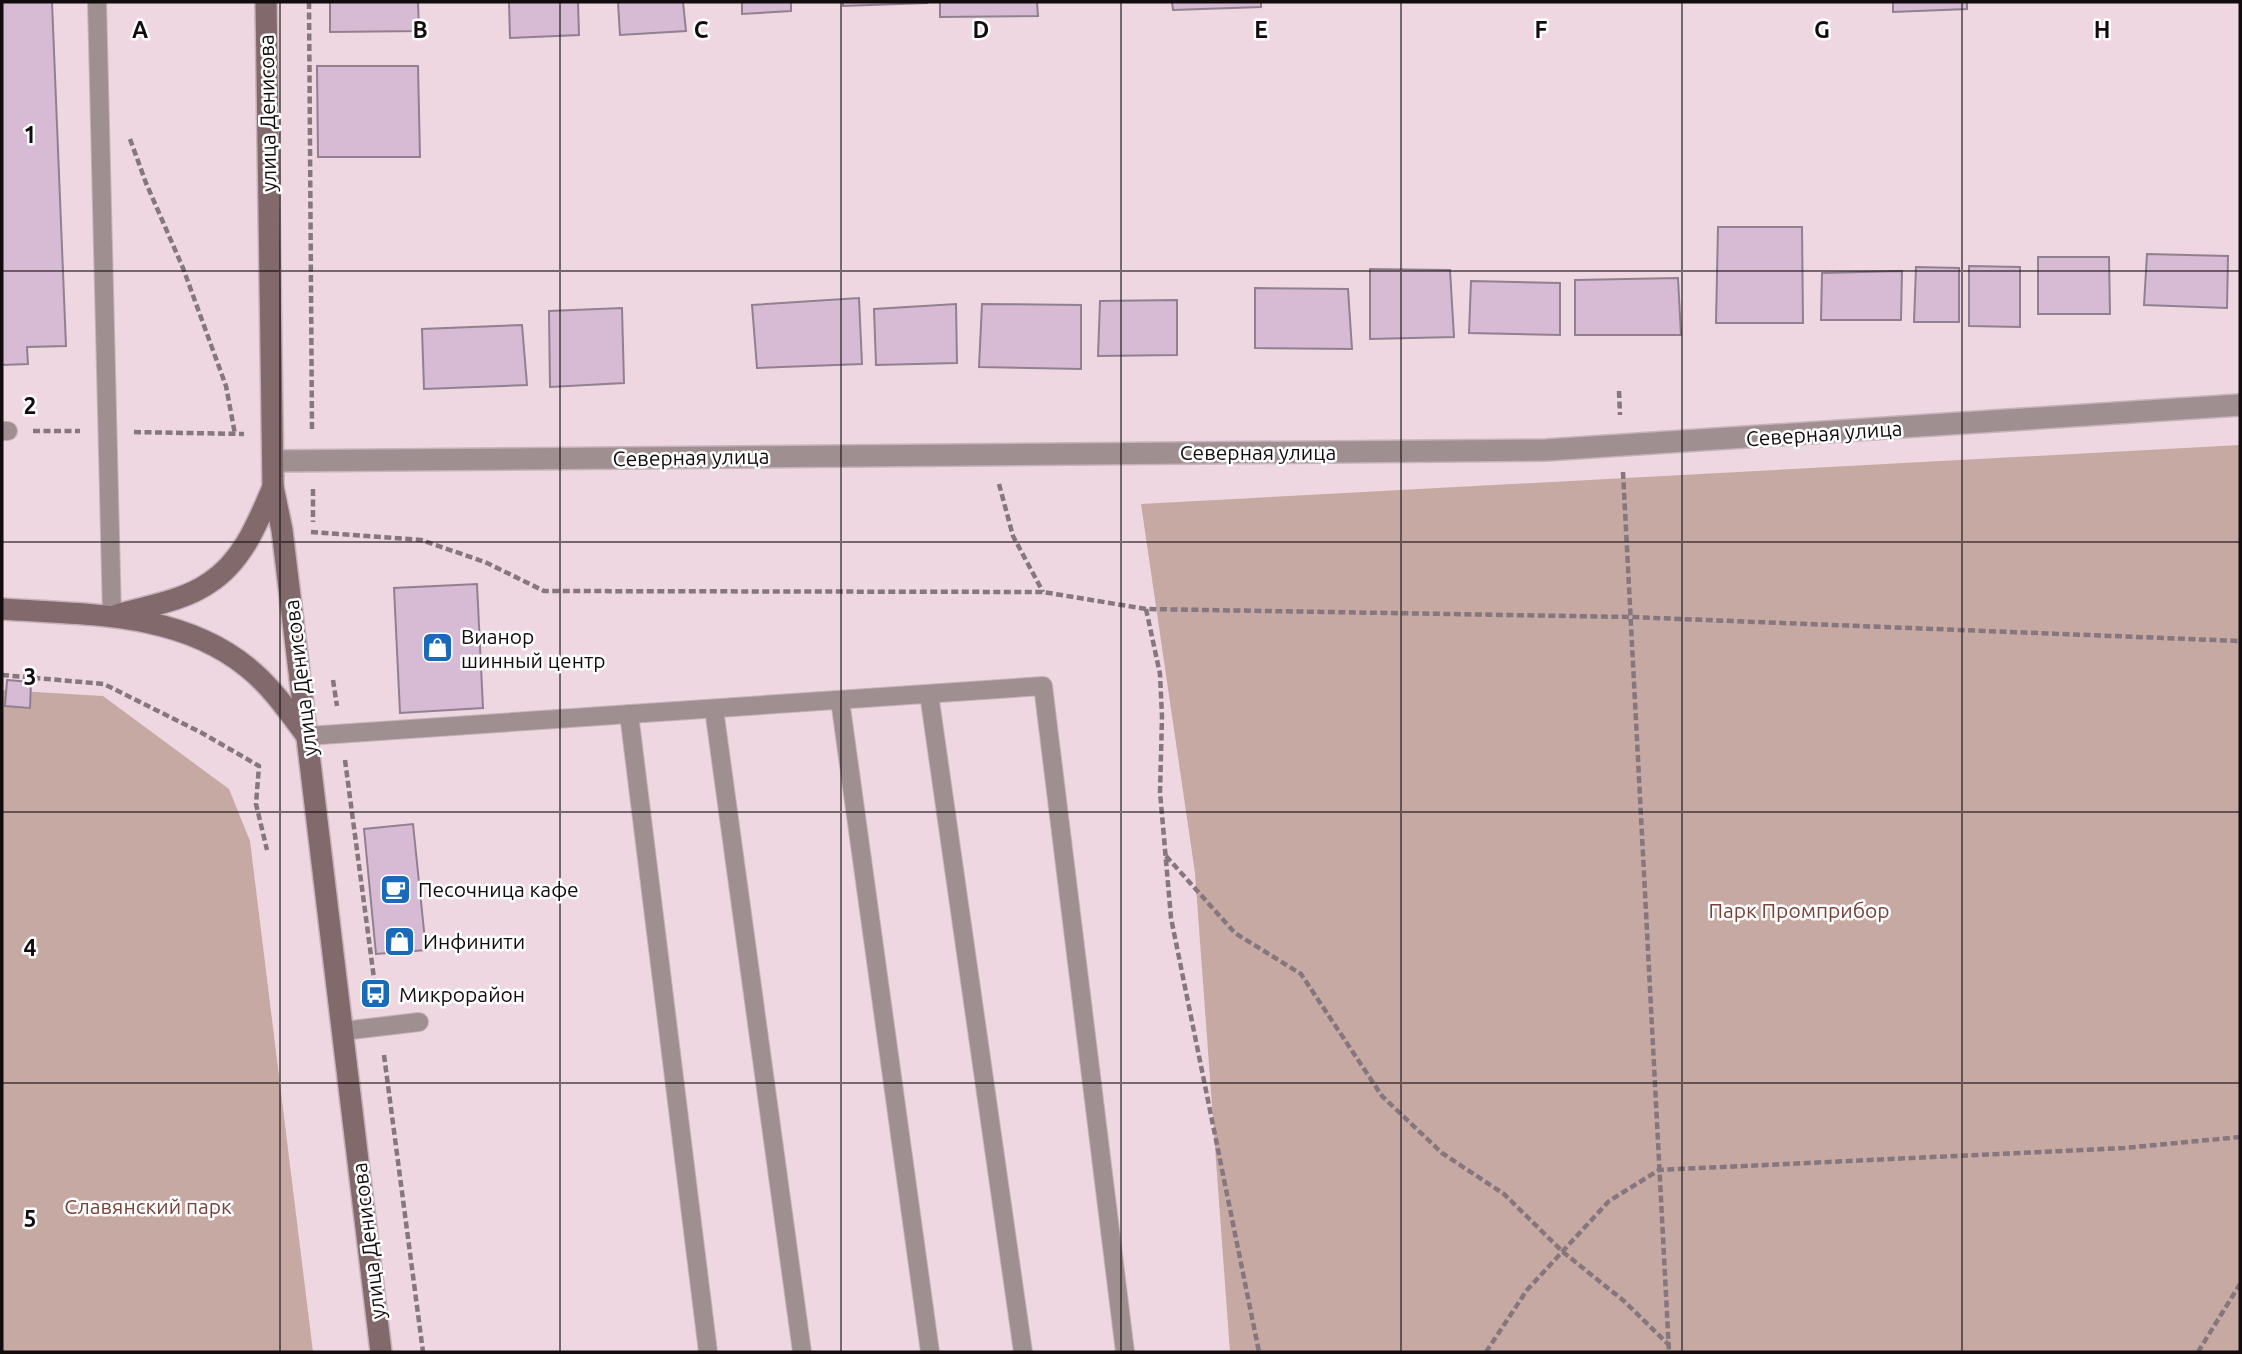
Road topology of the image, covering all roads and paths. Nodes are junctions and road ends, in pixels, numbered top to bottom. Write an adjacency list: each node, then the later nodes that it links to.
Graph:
1 (97, 2): 19 (lane)
2 (265, 2): 10 (street, улица Денисова)
3 (309, 2): 11 (path)
4 (129, 134): 7 (path)
5 (1619, 391): 8 (path)
6 (2240, 405): 8 (street, Северная улица)
7 (235, 434)
8 (1622, 446): 9 (street, Северная улица); 20 (path)
9 (992, 454): 11 (street, Северная улица); 16 (path)
10 (273, 461): 11 (street, Северная улица); 12 (street, улица Денисова)
11 (313, 461): 14 (path)
12 (274, 487): 13 (street, улица Денисова); 19 (street)
13 (282, 530): 14 (path); 29 (street, улица Денисова)
14 (313, 532): 15 (path); 16 (path)
15 (315, 546)
16 (1043, 592): 18 (path)
17 (2, 609): 19 (street)
18 (1146, 609): 20 (path); 31 (path)
19 (112, 616): 29 (street)
20 (1630, 617): 21 (path); 36 (path)
21 (2240, 641)
22 (332, 667): 28 (path)
23 (2, 675): 30 (path)
24 (929, 694): 25 (lane); 45 (lane); 46 (lane)
25 (840, 700): 26 (lane); 44 (lane)
26 (714, 709): 27 (lane); 43 (lane)
27 (629, 714): 28 (lane); 42 (lane)
28 (341, 734): 29 (lane); 33 (path)
29 (307, 736): 34 (street, улица Денисова)
30 (267, 850)
31 (1165, 855): 37 (path); 47 (path)
32 (419, 1022): 33 (lane)
33 (380, 1027): 34 (lane); 41 (path)
34 (343, 1031): 40 (street, улица Денисова)
35 (2240, 1138): 36 (path)
36 (1659, 1170): 37 (path); 39 (path)
37 (1563, 1252): 39 (path); 48 (path)
38 (2240, 1284): 50 (path)
39 (1669, 1345): 49 (path)
40 (381, 1352)
41 (423, 1352)
42 (708, 1352)
43 (802, 1352)
44 (930, 1352)
45 (1023, 1352)
46 (1125, 1352)
47 (1259, 1352)
48 (1486, 1352)
49 (1669, 1352)
50 (2198, 1352)

